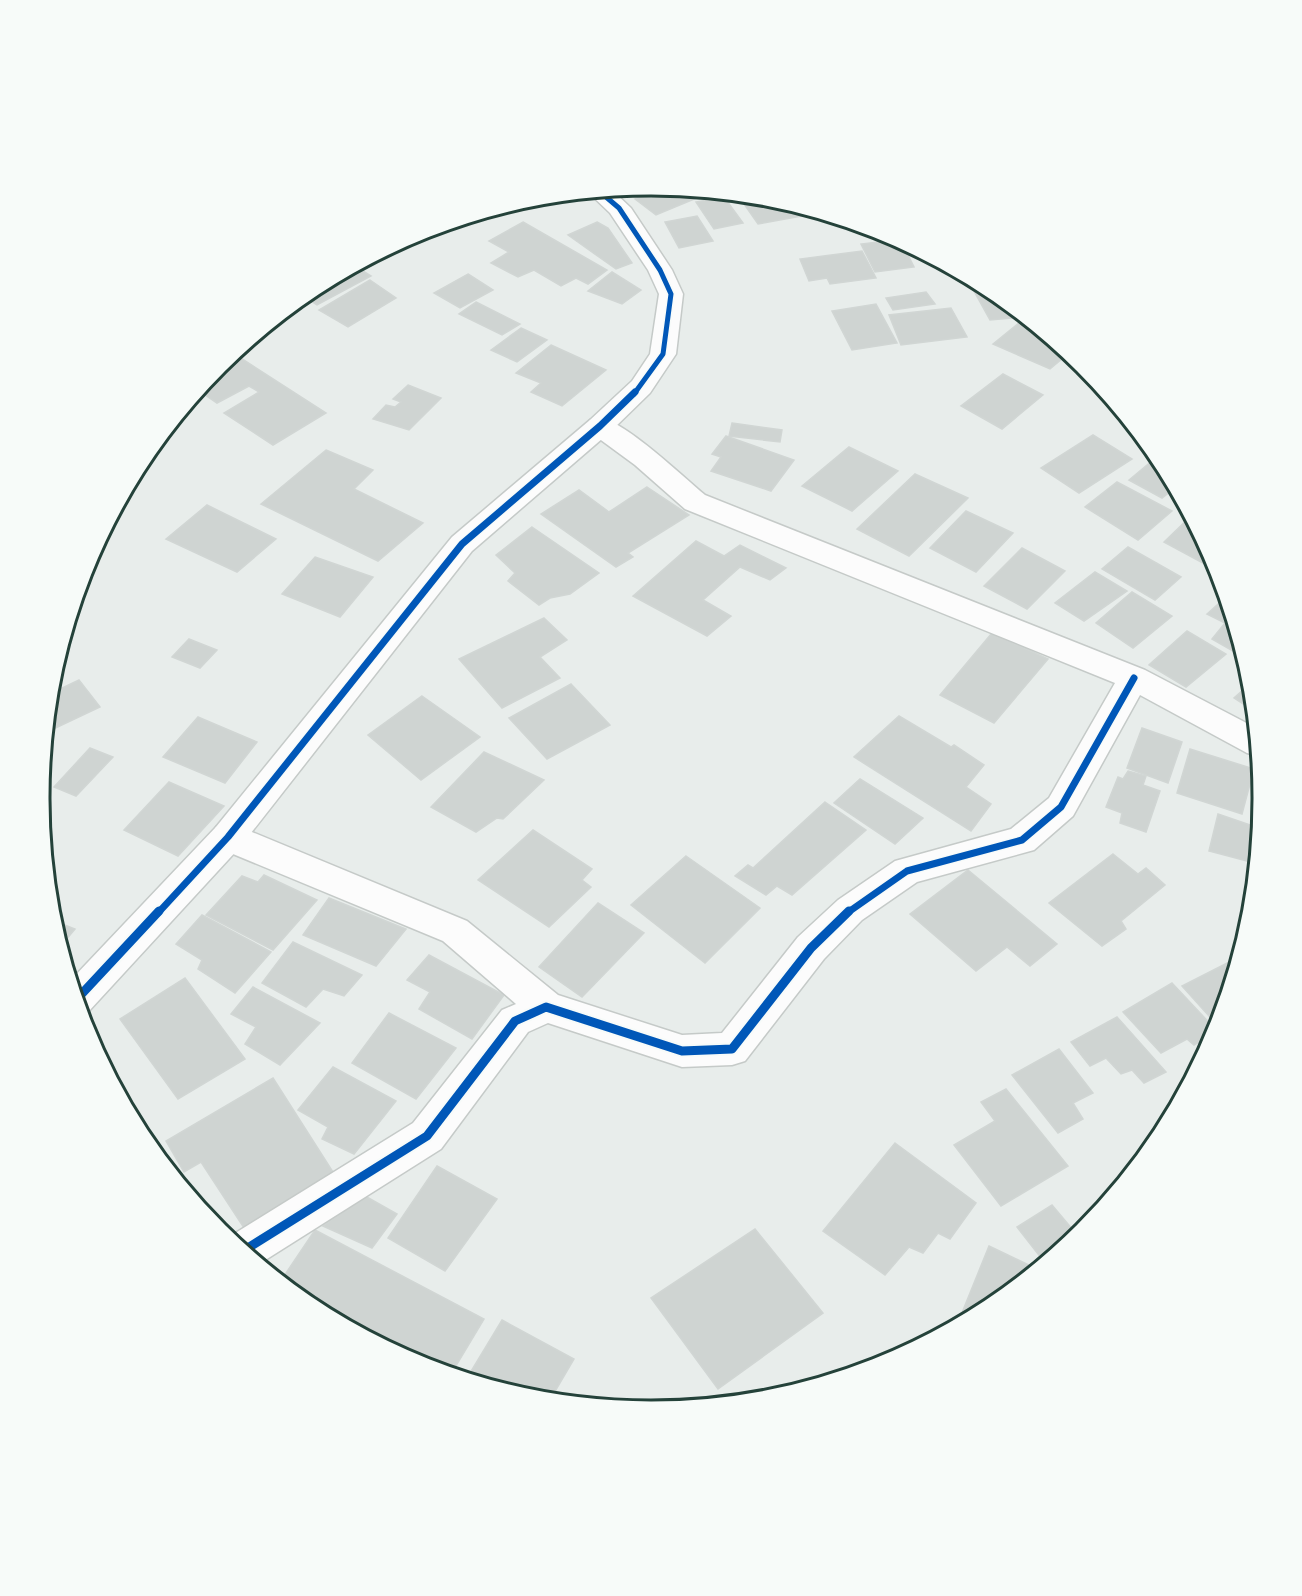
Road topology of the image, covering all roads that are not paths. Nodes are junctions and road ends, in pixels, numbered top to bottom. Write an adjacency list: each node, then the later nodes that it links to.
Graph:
1 (608, 198): 2 (street)
2 (600, 426): 3 (street); 5 (street)
3 (1134, 678): 4 (street); 7 (street)
4 (1249, 739)
5 (228, 837): 6 (street); 7 (street)
6 (82, 994)
7 (546, 1007): 8 (street)
8 (250, 1246)

